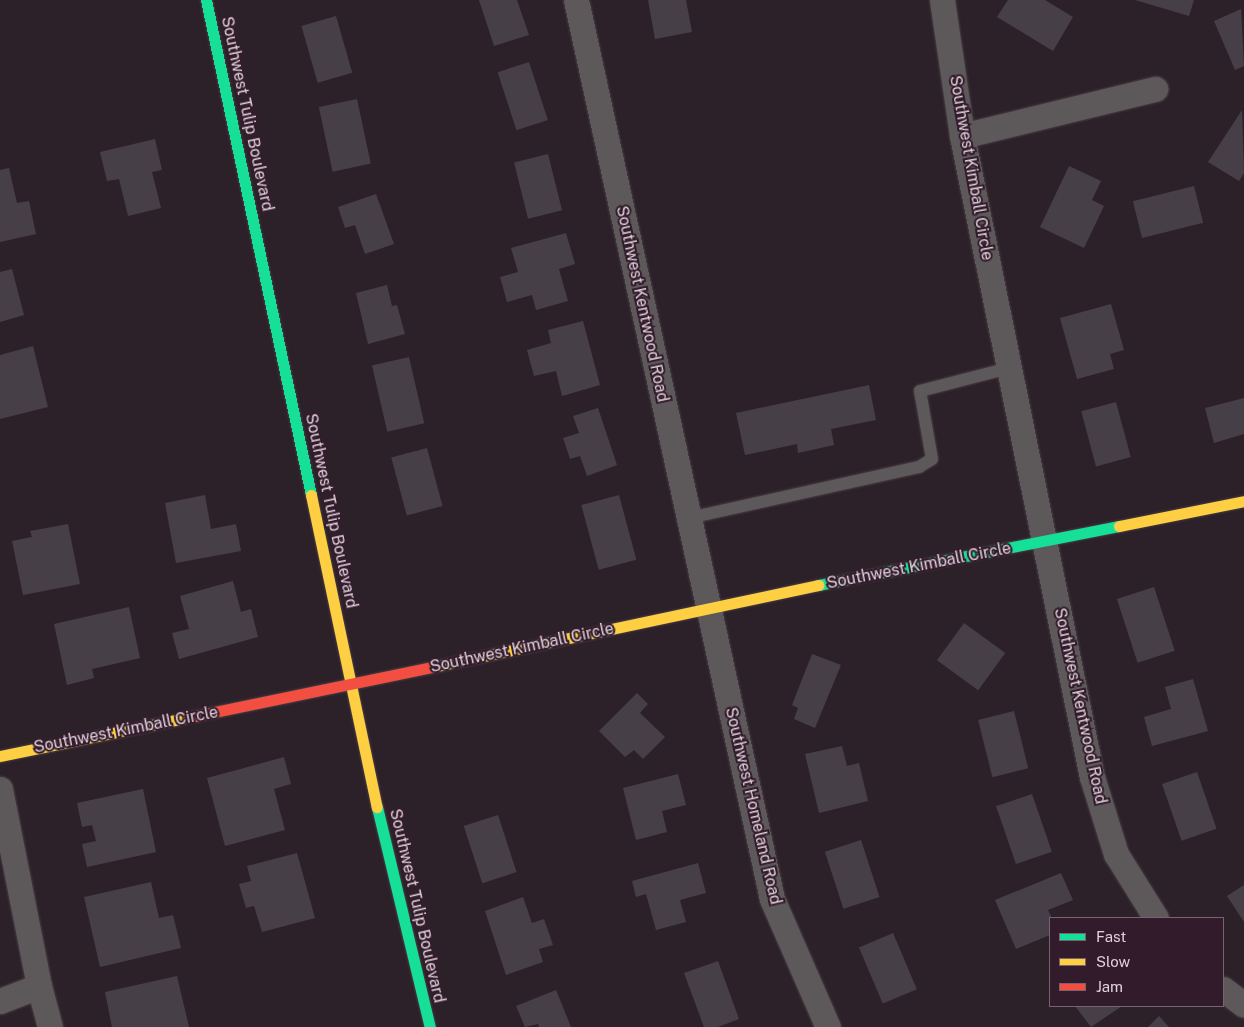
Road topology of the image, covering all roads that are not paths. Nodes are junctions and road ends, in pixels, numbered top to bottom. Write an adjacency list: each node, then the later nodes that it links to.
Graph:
1 (206, 0): 11 (street, Southwest Tulip Boulevard)
2 (576, 0): 8 (street, Southwest Kentwood Road)
3 (942, 0): 5 (street, Southwest Kimball Circle)
4 (1155, 89): 5 (street)
5 (962, 136): 6 (street, Southwest Kimball Circle)
6 (1009, 368): 8 (lane); 9 (street, Southwest Kimball Circle)
7 (1244, 501): 9 (street, Southwest Kimball Circle)
8 (689, 518): 10 (street, Southwest Kentwood Road)
9 (1044, 541): 10 (street, Southwest Kimball Circle); 14 (street, Southwest Kentwood Road)
10 (708, 608): 11 (street, Southwest Kimball Circle); 21 (street, Southwest Homeland Road)
11 (351, 685): 12 (street, Southwest Kimball Circle); 20 (street, Southwest Tulip Boulevard)
12 (0, 756)
13 (0, 789): 15 (street)
14 (1155, 917)
15 (39, 986): 17 (street); 19 (street)
16 (1224, 990): 18 (street)
17 (0, 1001)
18 (1244, 1005)
19 (50, 1027)
20 (430, 1027)
21 (828, 1027)

